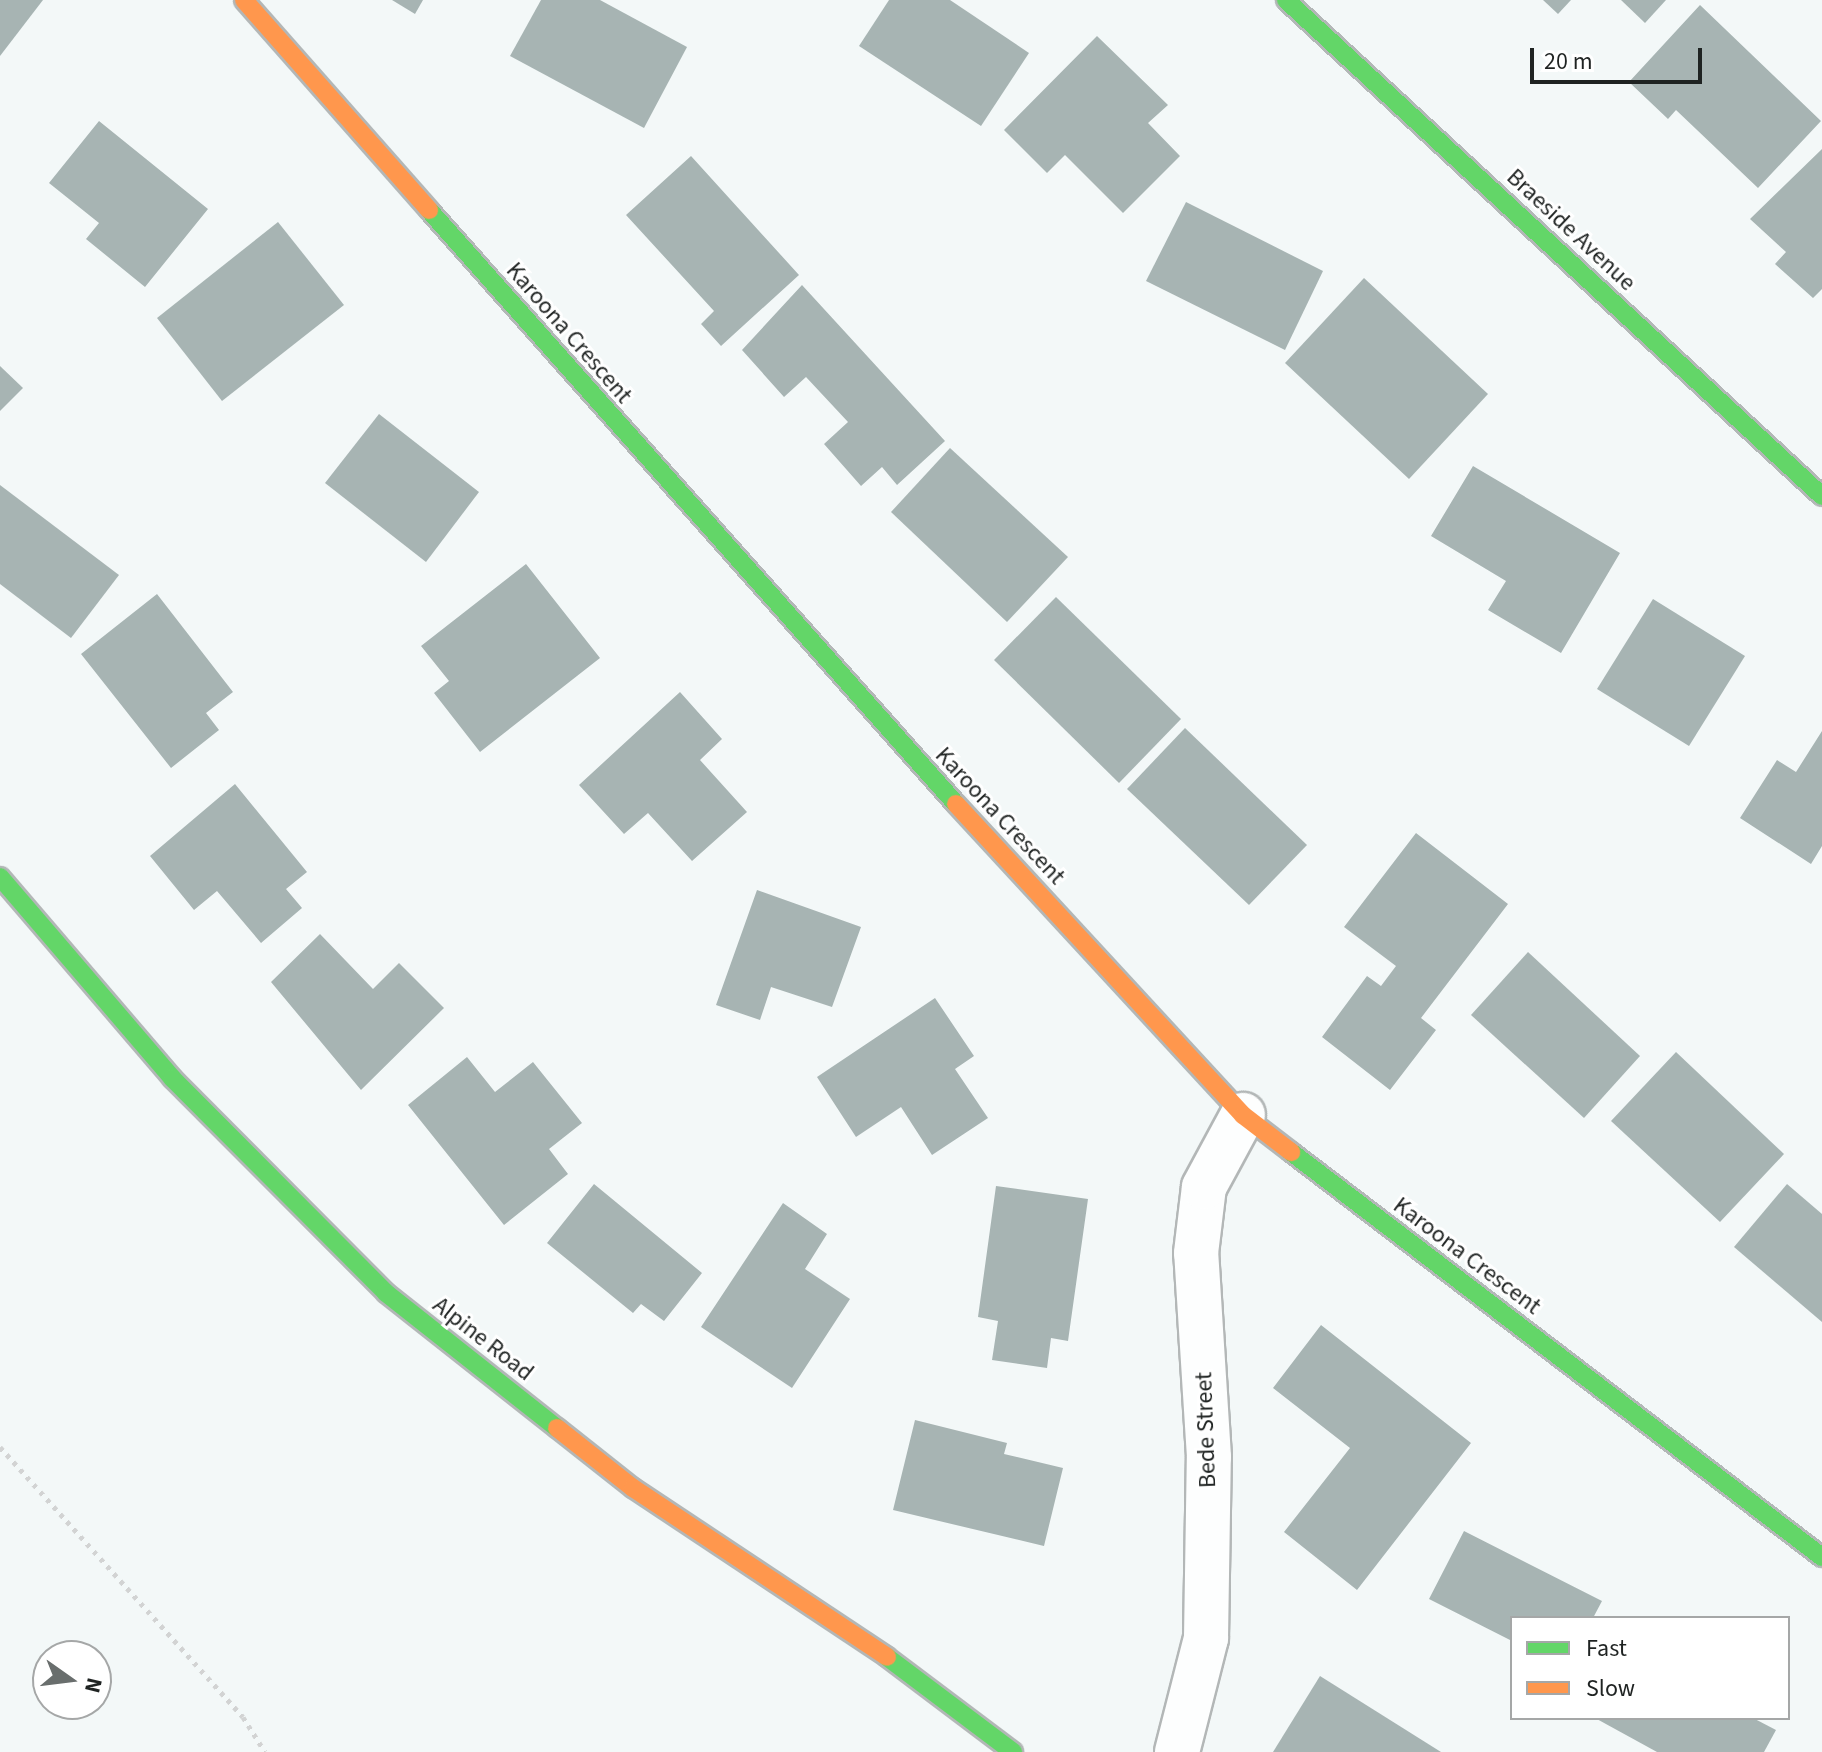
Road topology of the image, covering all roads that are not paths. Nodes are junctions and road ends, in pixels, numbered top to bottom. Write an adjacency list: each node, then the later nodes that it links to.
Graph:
1 (244, 0): 5 (street, Karoona Crescent)
2 (1286, 0): 3 (street, Braeside Avenue)
3 (1822, 496)
4 (0, 877): 7 (street, Alpine Road)
5 (1243, 1115): 6 (street, Karoona Crescent); 8 (street, Bede Street)
6 (1822, 1557)
7 (1013, 1752)
8 (1177, 1752)

